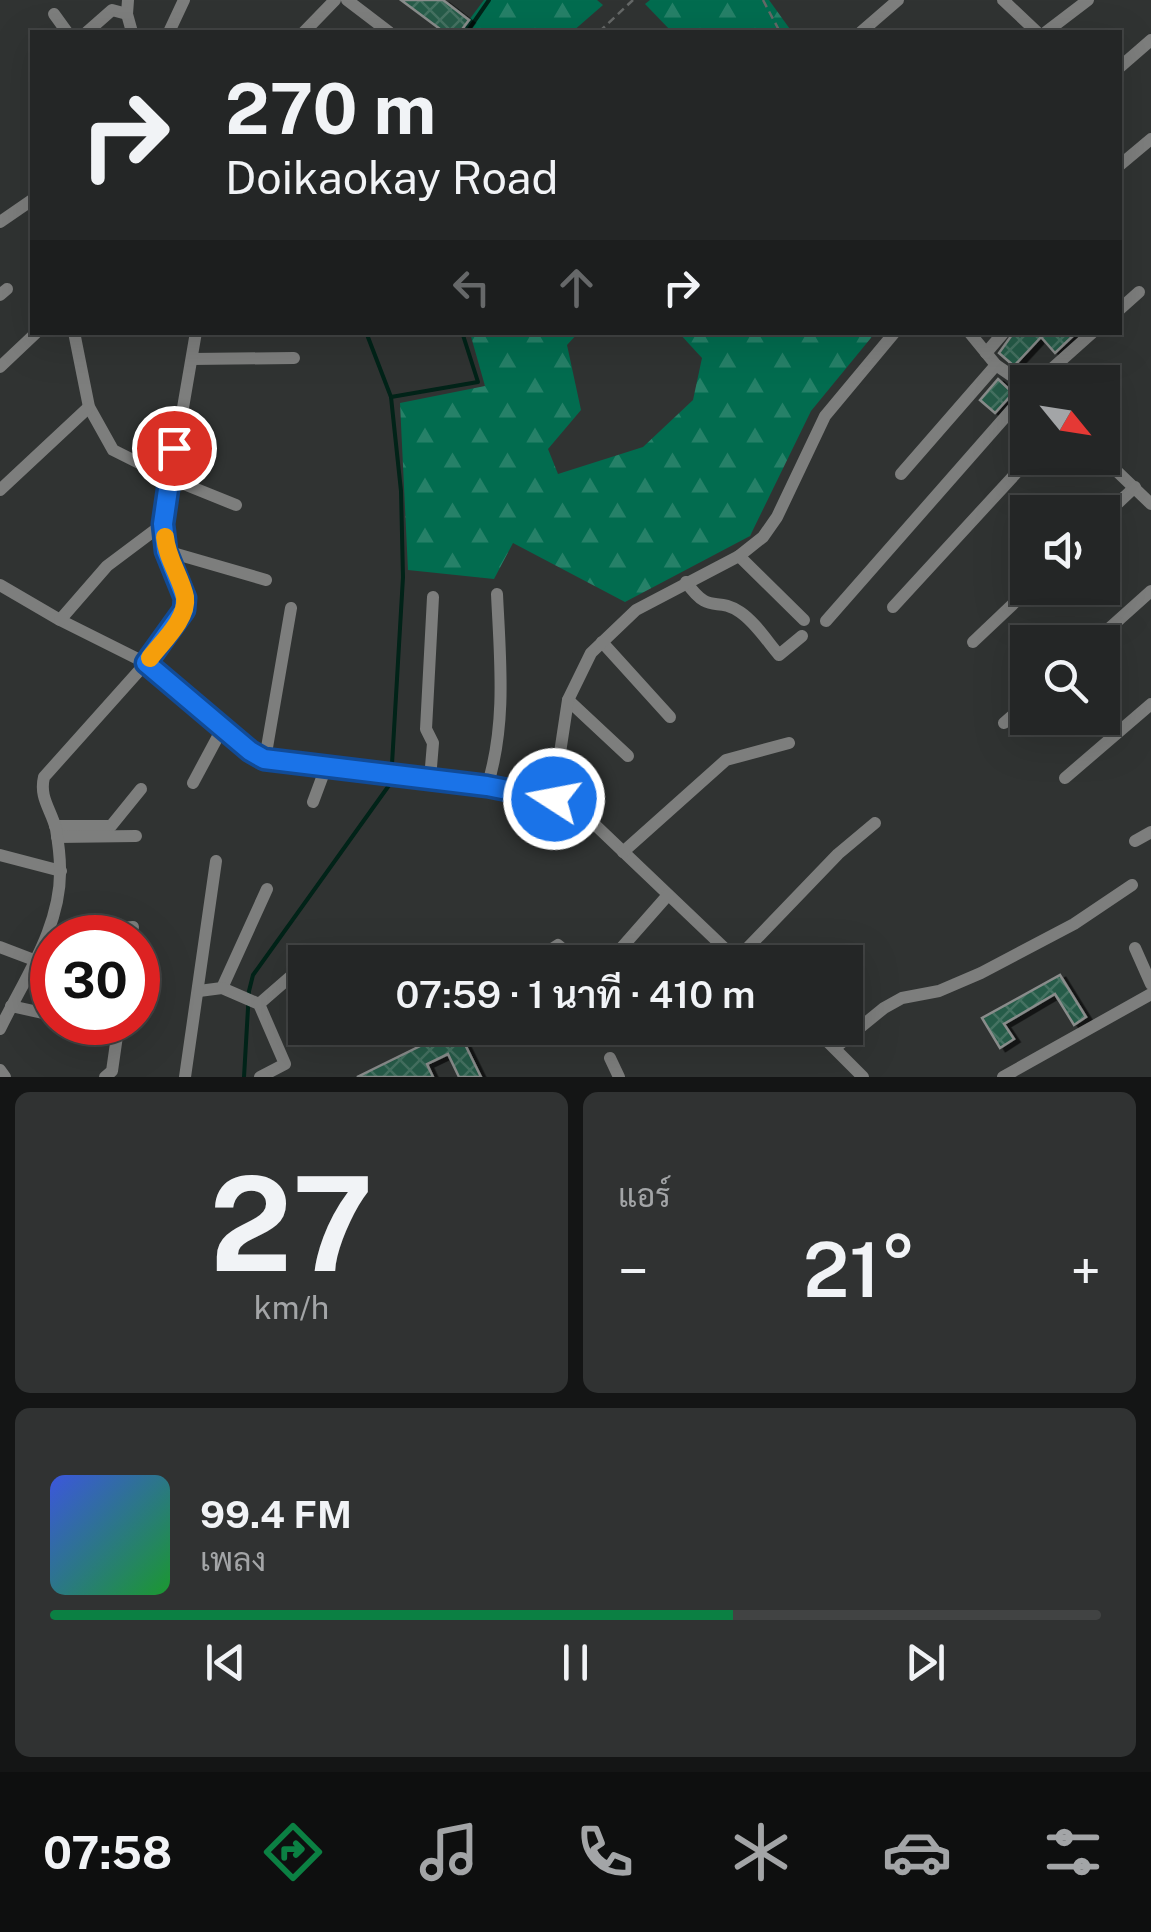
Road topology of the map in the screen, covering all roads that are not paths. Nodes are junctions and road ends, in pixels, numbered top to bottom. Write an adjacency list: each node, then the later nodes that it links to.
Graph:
1 (184, 0): 11 (street)
2 (335, 0): 12 (street)
3 (346, 0): 13 (street)
4 (898, 0): 14 (street)
5 (1003, 0): 15 (street)
6 (1088, 0): 16 (street)
7 (128, 7): 10 (street)
8 (54, 14): 9 (street)
9 (66, 30)
10 (89, 30)
11 (170, 30)
12 (306, 30)
13 (384, 30)
14 (864, 30)
15 (1035, 30)
16 (1049, 30)
17 (1151, 40): 18 (street)
18 (1122, 65)
19 (1151, 139): 20 (street)
20 (1122, 163)
21 (28, 204): 22 (street)
22 (0, 222)
23 (1139, 292): 24 (street)
24 (1122, 306)
25 (34, 335): 37 (street)
26 (75, 335): 39 (street)
27 (196, 335): 34 (street)
28 (892, 335): 52 (street)
29 (971, 335): 32 (street)
30 (1001, 335): 32 (street)
31 (1090, 335): 36 (street)
32 (986, 353): 35 (street)
33 (294, 358): 34 (street)
34 (192, 359): 44 (street)
35 (996, 365): 38 (street); 42 (street)
36 (1056, 365)
37 (0, 367)
38 (1010, 376)
39 (89, 407): 44 (street); 46 (street)
40 (1010, 410): 64 (street)
41 (1120, 473): 45 (street)
42 (900, 474)
43 (1014, 475): 60 (street)
44 (169, 478): 49 (street); 50 (street)
45 (1135, 487): 47 (street); 48 (street)
46 (0, 490)
47 (1120, 501)
48 (1151, 504)
49 (236, 505)
50 (163, 524): 51 (street); 62 (street)
51 (166, 551): 53 (street); 69 (street)
52 (739, 556): 54 (street); 63 (street)
53 (266, 580)
54 (686, 582): 66 (street); 67 (street)
55 (0, 585): 62 (street)
56 (1151, 592): 65 (street)
57 (497, 594): 83 (street)
58 (433, 597): 81 (street)
59 (1012, 605): 68 (street)
60 (892, 606)
61 (291, 608): 78 (street)
62 (60, 620): 69 (street)
63 (804, 620)
64 (826, 622)
65 (1113, 625)
66 (802, 636)
67 (602, 642): 70 (street); 72 (street)
68 (973, 642)
69 (146, 663): 75 (street); 88 (street)
70 (568, 700): 77 (street); 85 (street)
71 (1151, 704): 80 (street)
72 (670, 717)
73 (1010, 718): 74 (street)
74 (1004, 723)
75 (222, 727): 78 (street); 82 (street)
76 (789, 743): 92 (street)
77 (628, 756)
78 (264, 759): 79 (street)
79 (326, 768): 81 (street); 86 (street)
80 (1065, 778)
81 (430, 779): 83 (street)
82 (194, 783)
83 (487, 786): 85 (street)
84 (140, 789): 88 (street)
85 (554, 799): 92 (street)
86 (313, 802)
87 (875, 824): 102 (street)
88 (56, 832): 90 (street); 95 (street)
89 (1151, 832): 91 (street)
90 (136, 836)
91 (1134, 841)
92 (623, 852): 98 (street)
93 (0, 855): 95 (street)
94 (216, 861): 110 (street)
95 (61, 870): 99 (street)
96 (1132, 885): 118 (street)
97 (267, 888): 109 (street)
98 (668, 895): 100 (street); 101 (street)
99 (52, 915)
100 (624, 945)
101 (720, 945)
102 (752, 945)
103 (0, 947): 105 (street)
104 (1135, 948): 108 (street)
105 (30, 958)
106 (30, 968): 113 (street)
107 (288, 978): 112 (street)
108 (1151, 984)
109 (222, 988): 110 (street); 112 (street)
110 (199, 991): 124 (street)
111 (1151, 994): 129 (street)
112 (258, 1004): 125 (street)
113 (12, 1006): 114 (street); 115 (street)
114 (30, 1010)
115 (0, 1029)
116 (116, 1045): 123 (street)
117 (834, 1045): 118 (street)
118 (836, 1047): 120 (street)
119 (610, 1058): 126 (street)
120 (853, 1064): 127 (street); 128 (street)
121 (0, 1070): 122 (street)
122 (5, 1077)
123 (105, 1077)
124 (185, 1077)
125 (260, 1077)
126 (619, 1077)
127 (842, 1077)
128 (863, 1077)
129 (1002, 1077)

